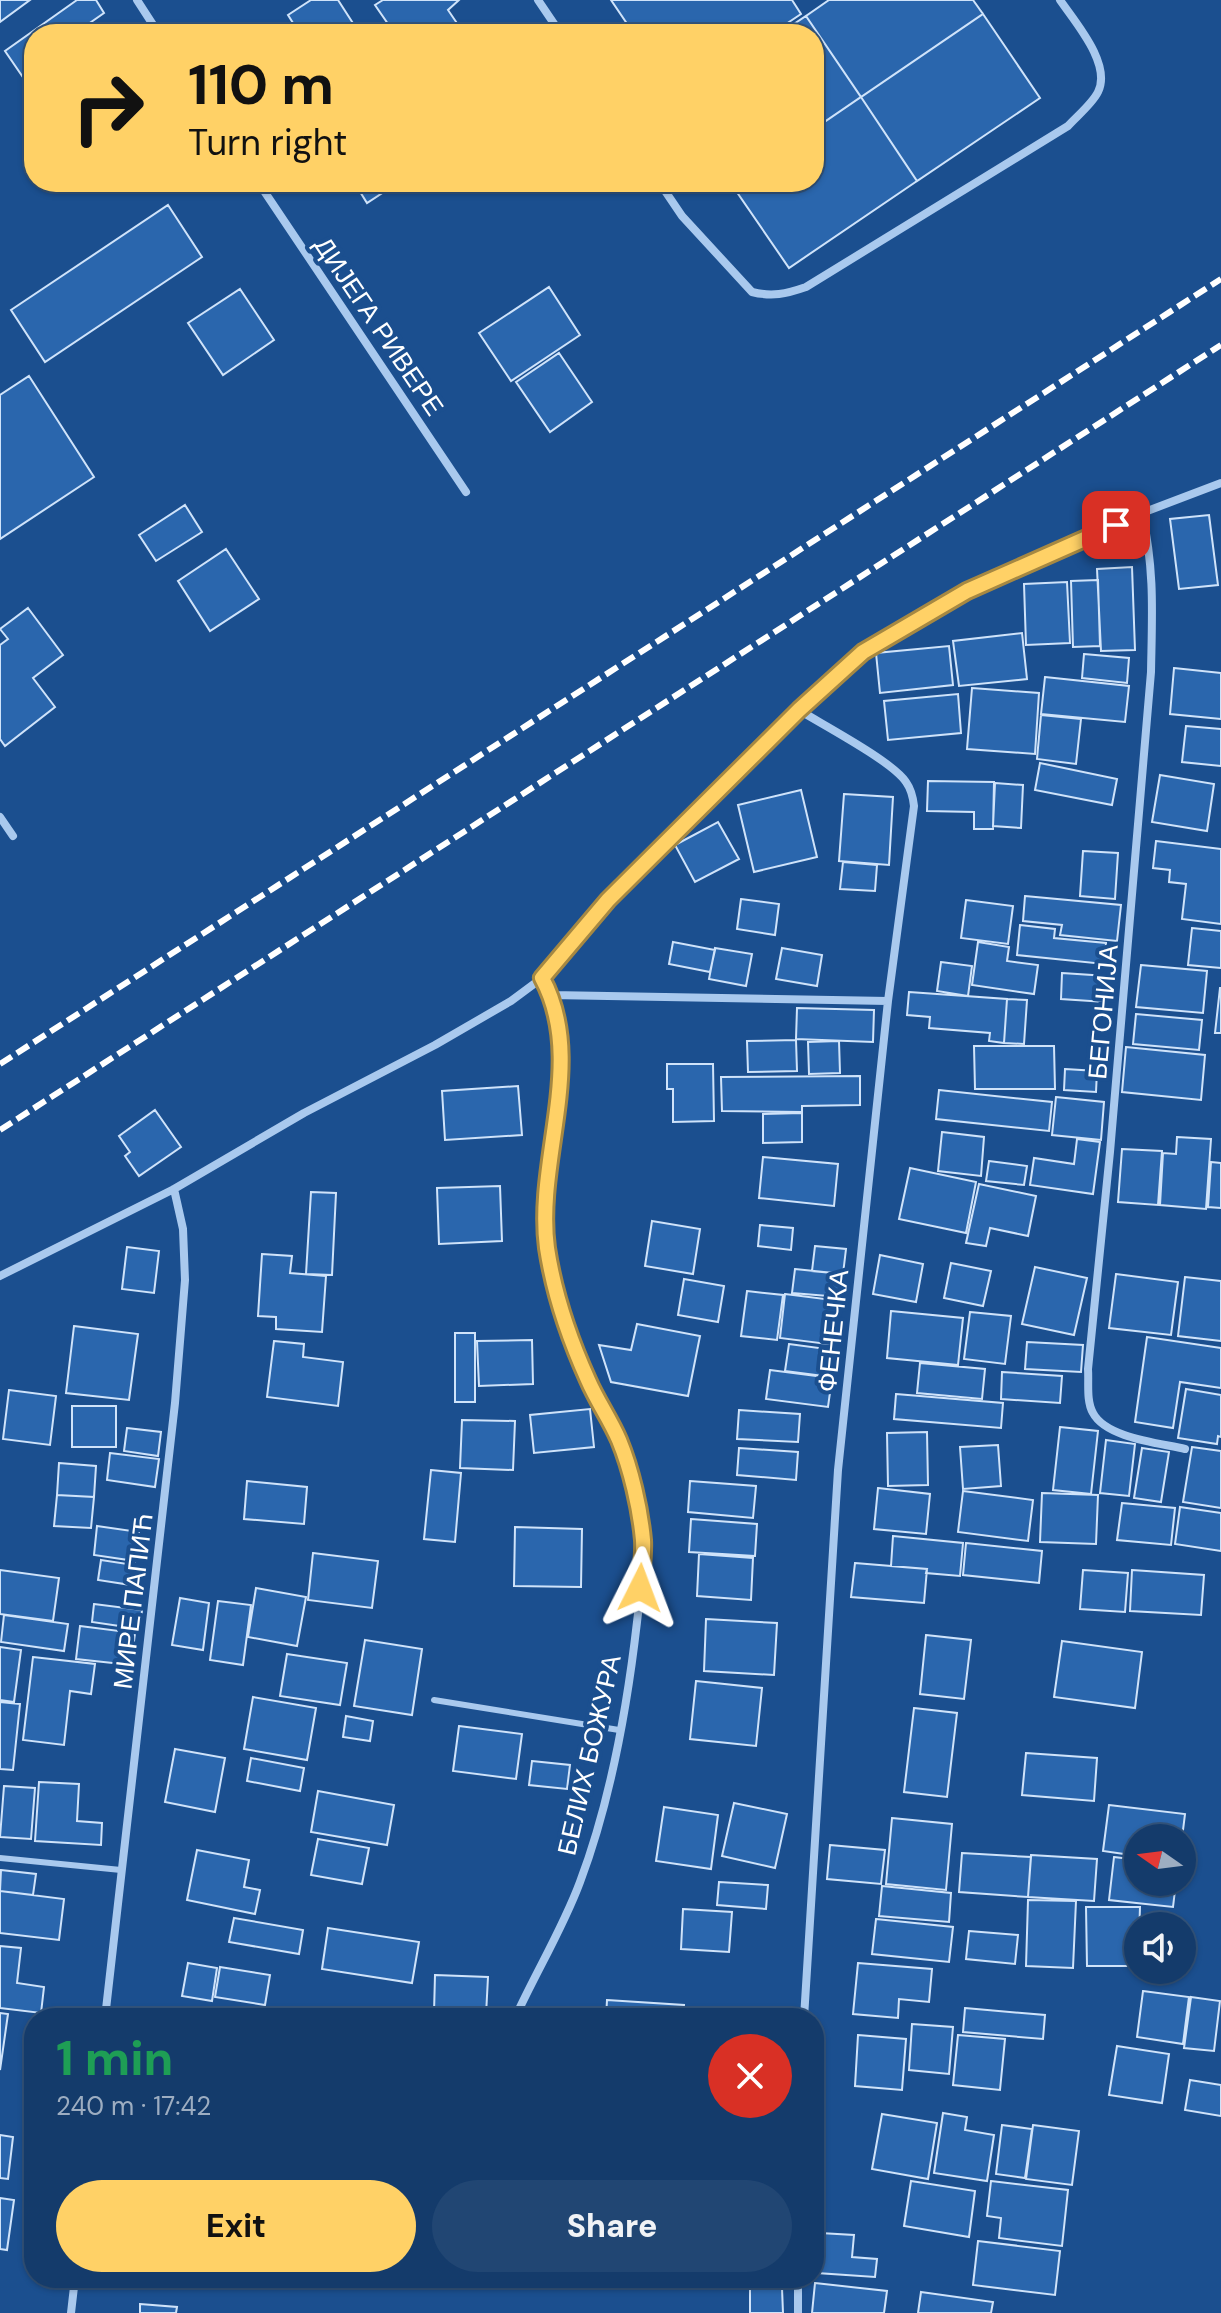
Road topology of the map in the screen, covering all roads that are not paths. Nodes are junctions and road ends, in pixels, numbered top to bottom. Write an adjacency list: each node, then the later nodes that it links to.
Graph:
1 (137, 0): 4 (street)
2 (538, 0): 5 (street)
3 (1060, 0): 7 (street)
4 (153, 24)
5 (554, 24)
6 (265, 192): 9 (street, ДИЈЕГА РИВЕРЕ)
7 (666, 192)
8 (1221, 483): 10 (street)
9 (466, 492)
10 (1142, 513): 11 (street); 19 (street, БЕГОНИЈА)
11 (799, 710): 14 (street); 16 (street, ФЕНЕЧКА)
12 (0, 817): 13 (street)
13 (13, 836)
14 (542, 978): 15 (street, БЕЛИХ БОЖУРА); 17 (street)
15 (551, 995): 16 (street); 21 (street, БЕЛИХ БОЖУРА)
16 (888, 1001): 26 (street, ФЕНЕЧКА)
17 (174, 1189): 18 (street); 23 (street, МИРЕ ПАПИЋ)
18 (0, 1276)
19 (1185, 1449)
20 (434, 1700): 21 (lane)
21 (619, 1730): 25 (street, БЕЛИХ БОЖУРА)
22 (0, 1858): 23 (lane)
23 (121, 1870): 24 (street, МИРЕ ПАПИЋ)
24 (106, 2008)
25 (520, 2008)
26 (805, 2008)
27 (74, 2288): 29 (street)
28 (798, 2288): 30 (street)
29 (71, 2313)
30 (798, 2313)

